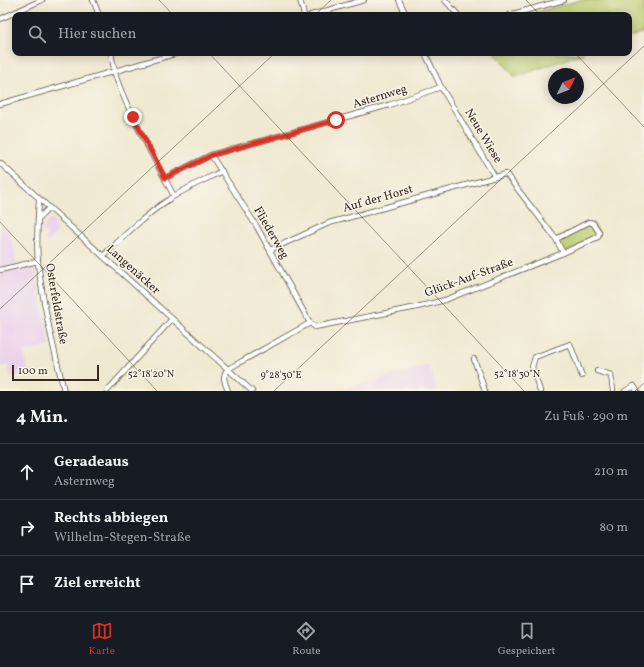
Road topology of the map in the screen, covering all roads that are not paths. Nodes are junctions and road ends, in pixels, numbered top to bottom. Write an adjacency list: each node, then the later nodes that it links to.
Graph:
1 (42, 0): 8 (street)
2 (93, 0): 9 (street)
3 (300, 0): 10 (street)
4 (364, 0): 11 (street)
5 (399, 0): 12 (street)
6 (445, 0): 13 (street)
7 (564, 0): 14 (street)
8 (15, 12)
9 (98, 12)
10 (303, 12)
11 (322, 12)
12 (405, 12)
13 (455, 12)
14 (520, 12)
15 (12, 14): 16 (street)
16 (0, 19)
17 (112, 56): 20 (street)
18 (168, 56): 20 (street)
19 (426, 56): 21 (street, Neue Wiese)
20 (115, 71): 22 (street); 27 (street)
21 (441, 87): 23 (street, Asternweg); 26 (street, Neue Wiese)
22 (0, 104)
23 (212, 155): 25 (street, Fliederweg); 27 (street, Asternweg)
24 (0, 163): 29 (street, Langenäcker)
25 (222, 171): 28 (street); 33 (street, Fliederweg)
26 (495, 177): 32 (street, Neue Wiese); 33 (street, Auf der Horst)
27 (165, 178): 28 (street)
28 (174, 196): 35 (street)
29 (39, 198): 30 (street, Langenäcker); 31 (street, Osterfeldstraße)
30 (49, 208): 31 (street); 35 (street, Langenäcker)
31 (38, 219): 36 (street, Osterfeldstraße)
32 (556, 239): 34 (street, Neue Wiese); 34 (street, Glück-Auf-Straße)
33 (270, 250): 39 (street, Fliederweg)
34 (564, 253): 39 (street, Glück-Auf-Straße)
35 (103, 256): 38 (street, Langenäcker)
36 (38, 261): 37 (street); 44 (street, Osterfeldstraße)
37 (0, 270)
38 (172, 319): 41 (street, Langenäcker); 45 (street)
39 (310, 323): 41 (street)
40 (474, 359): 48 (street)
41 (228, 369): 46 (street); 47 (street, Langenäcker)
42 (596, 371): 50 (street)
43 (582, 376): 49 (street)
44 (64, 391)
45 (107, 391)
46 (228, 391)
47 (252, 391)
48 (485, 391)
49 (540, 391)
50 (613, 391)
51 (625, 391): 52 (street)
52 (637, 391)

